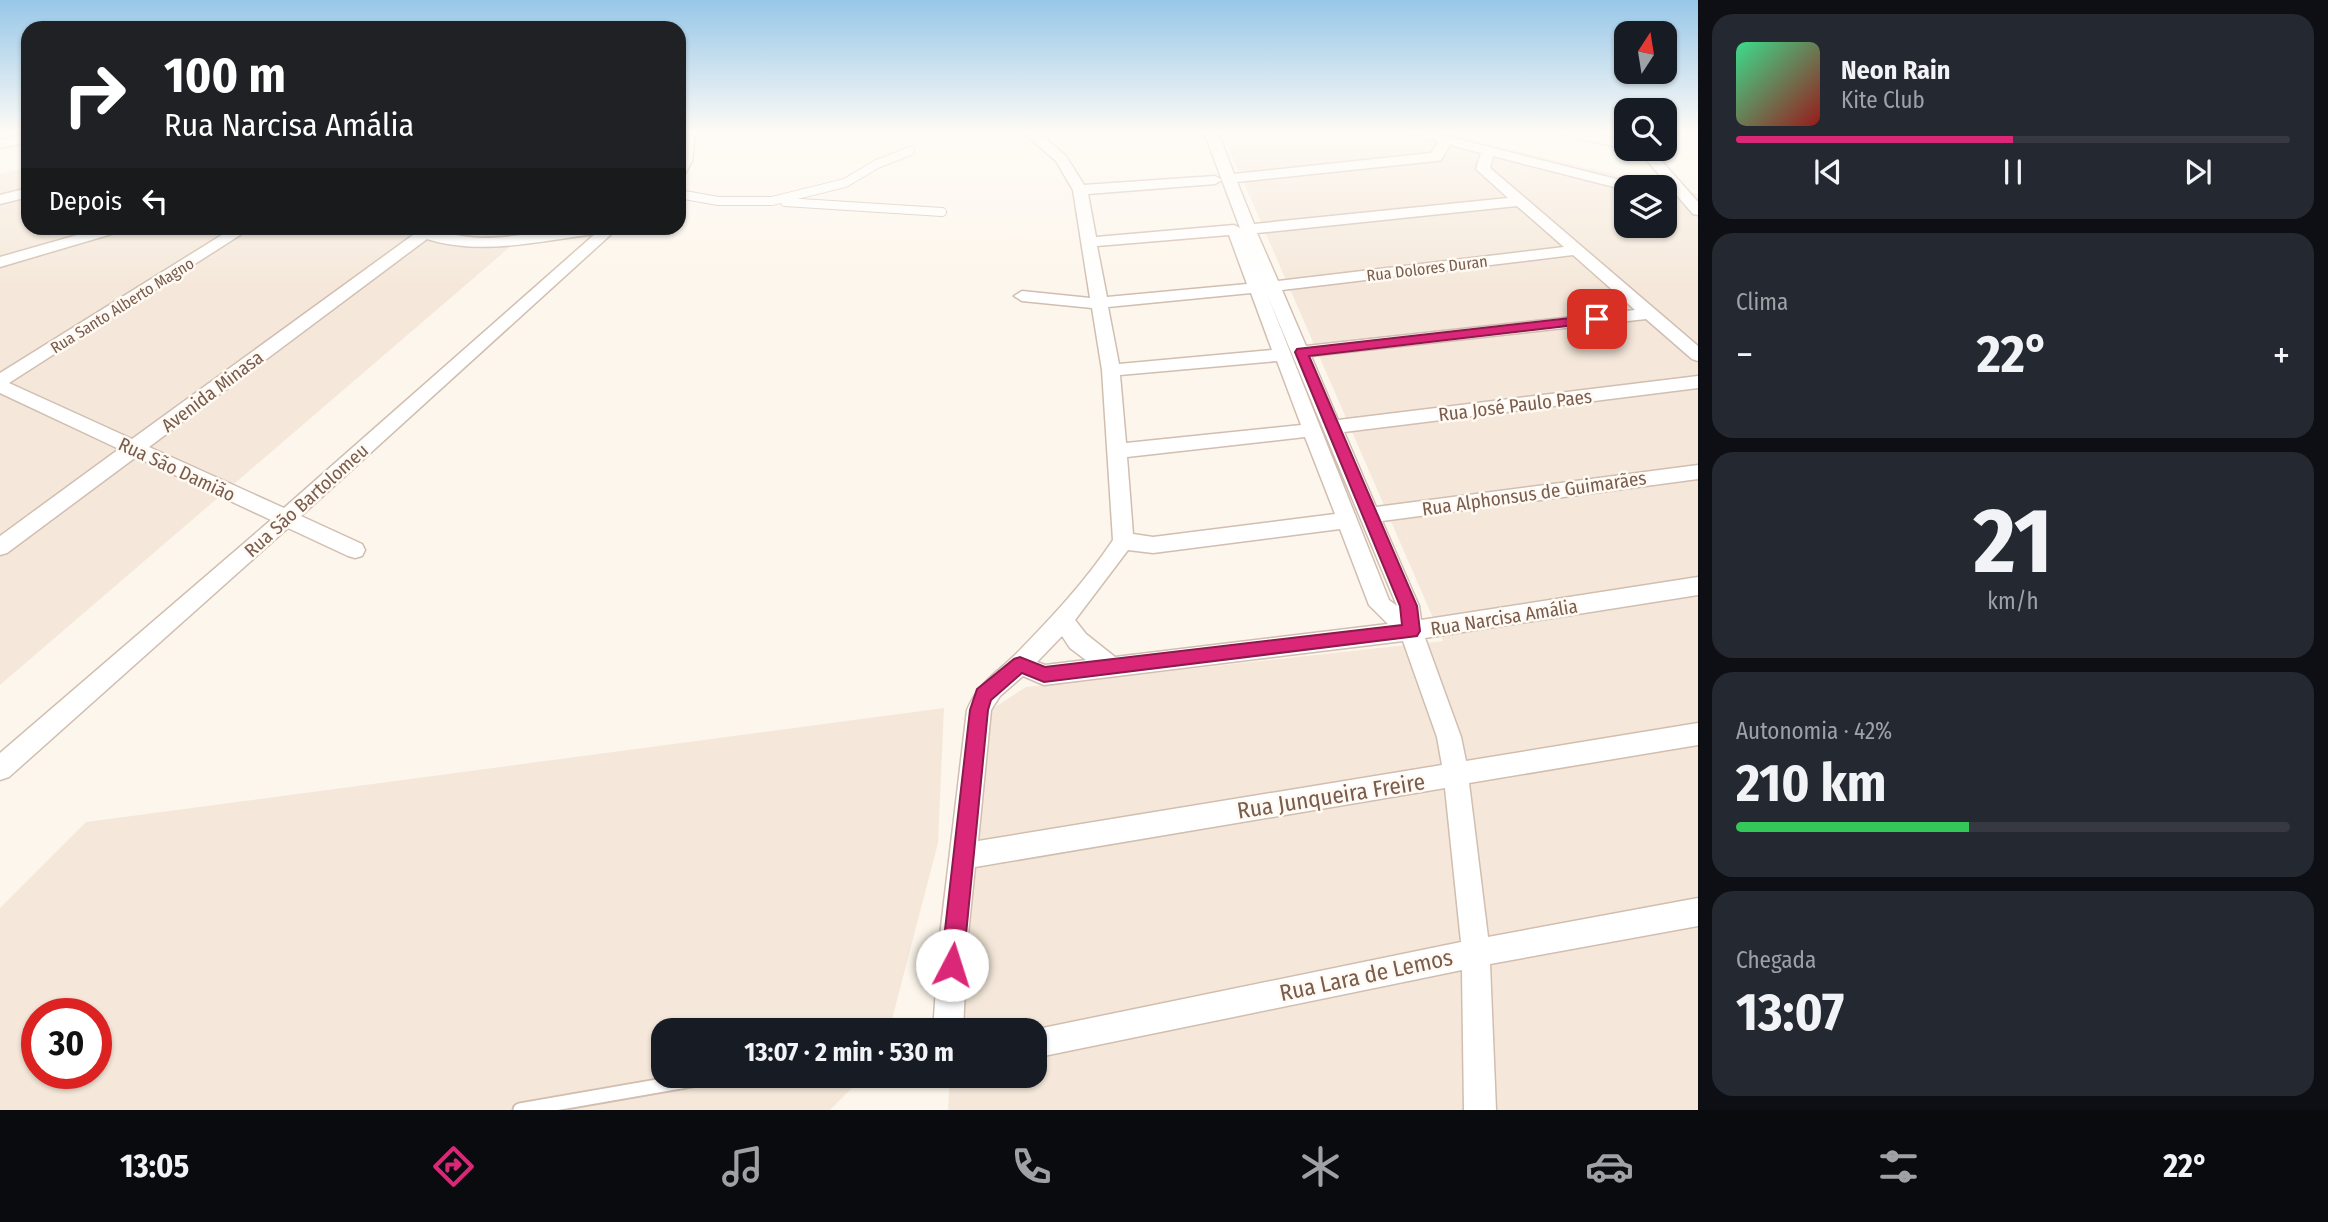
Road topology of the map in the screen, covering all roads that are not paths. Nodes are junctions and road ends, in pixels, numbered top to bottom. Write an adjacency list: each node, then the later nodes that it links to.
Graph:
1 (842, 184): 11 (lane)
2 (1076, 184): 7 (street)
3 (1160, 184): 7 (street)
4 (1224, 184): 16 (street)
5 (1501, 184): 12 (street)
6 (1674, 184): 14 (street)
7 (1080, 190): 23 (street)
8 (21, 194): 10 (street)
9 (686, 195): 11 (lane)
10 (0, 200)
11 (772, 201): 15 (lane)
12 (1522, 201): 16 (street); 24 (street)
13 (1677, 201): 14 (street)
14 (1695, 208)
15 (942, 212)
16 (1241, 229): 23 (street); 26 (street)
17 (93, 235): 25 (street)
18 (232, 235): 35 (street, Rua Santo Alberto Magno)
19 (408, 235): 38 (street, Avenida Minasa)
20 (434, 235): 21 (street)
21 (546, 235)
22 (602, 235): 42 (street, Rua São Bartolomeu)
23 (1089, 242): 28 (street)
24 (1579, 250): 26 (street, Rua Dolores Duran); 29 (street)
25 (0, 262)
26 (1266, 287): 28 (street, Rua Dolores Duran); 30 (street); 31 (street)
27 (1022, 296): 28 (street, Rua Dolores Duran)
28 (1101, 303): 33 (street)
29 (1650, 313): 30 (street); 32 (street)
30 (1301, 352): 36 (street)
31 (1283, 355): 33 (street); 37 (street)
32 (1698, 355)
33 (1111, 370): 39 (street)
34 (1698, 382): 36 (street, Rua José Paulo Paes)
35 (0, 384): 38 (street, Rua São Damião)
36 (1333, 427): 41 (street)
37 (1312, 430): 39 (street); 43 (street)
38 (135, 449): 42 (street, Rua São Damião); 45 (street, Avenida Minasa)
39 (1116, 451): 44 (street)
40 (1698, 472): 41 (street, Rua Alphonsus de Guimarães)
41 (1370, 515): 49 (street)
42 (285, 519): 46 (street, Rua São Damião); 53 (street, Rua São Bartolomeu)
43 (1347, 520): 44 (street); 49 (street)
44 (1123, 541): 48 (street)
45 (0, 547)
46 (355, 550)
47 (1698, 586): 49 (street, Rua Narcisa Amália)
48 (1062, 619): 50 (street); 51 (street)
49 (1411, 631): 51 (street, Rua Narcisa Amália); 54 (street)
50 (1020, 664): 51 (street, Rua Narcisa Amália); 55 (street)
51 (1111, 667)
52 (1698, 734): 54 (street, Rua Junqueira Freire)
53 (0, 769)
54 (1456, 776): 55 (street, Rua Junqueira Freire); 57 (street)
55 (963, 856): 58 (street)
56 (1698, 912): 57 (street, Rua Lara de Lemos)
57 (1476, 953): 59 (street, Rua Lara de Lemos); 62 (street)
58 (949, 1018)
59 (1047, 1040)
60 (651, 1087): 61 (lane)
61 (520, 1110)
62 (1480, 1110)

